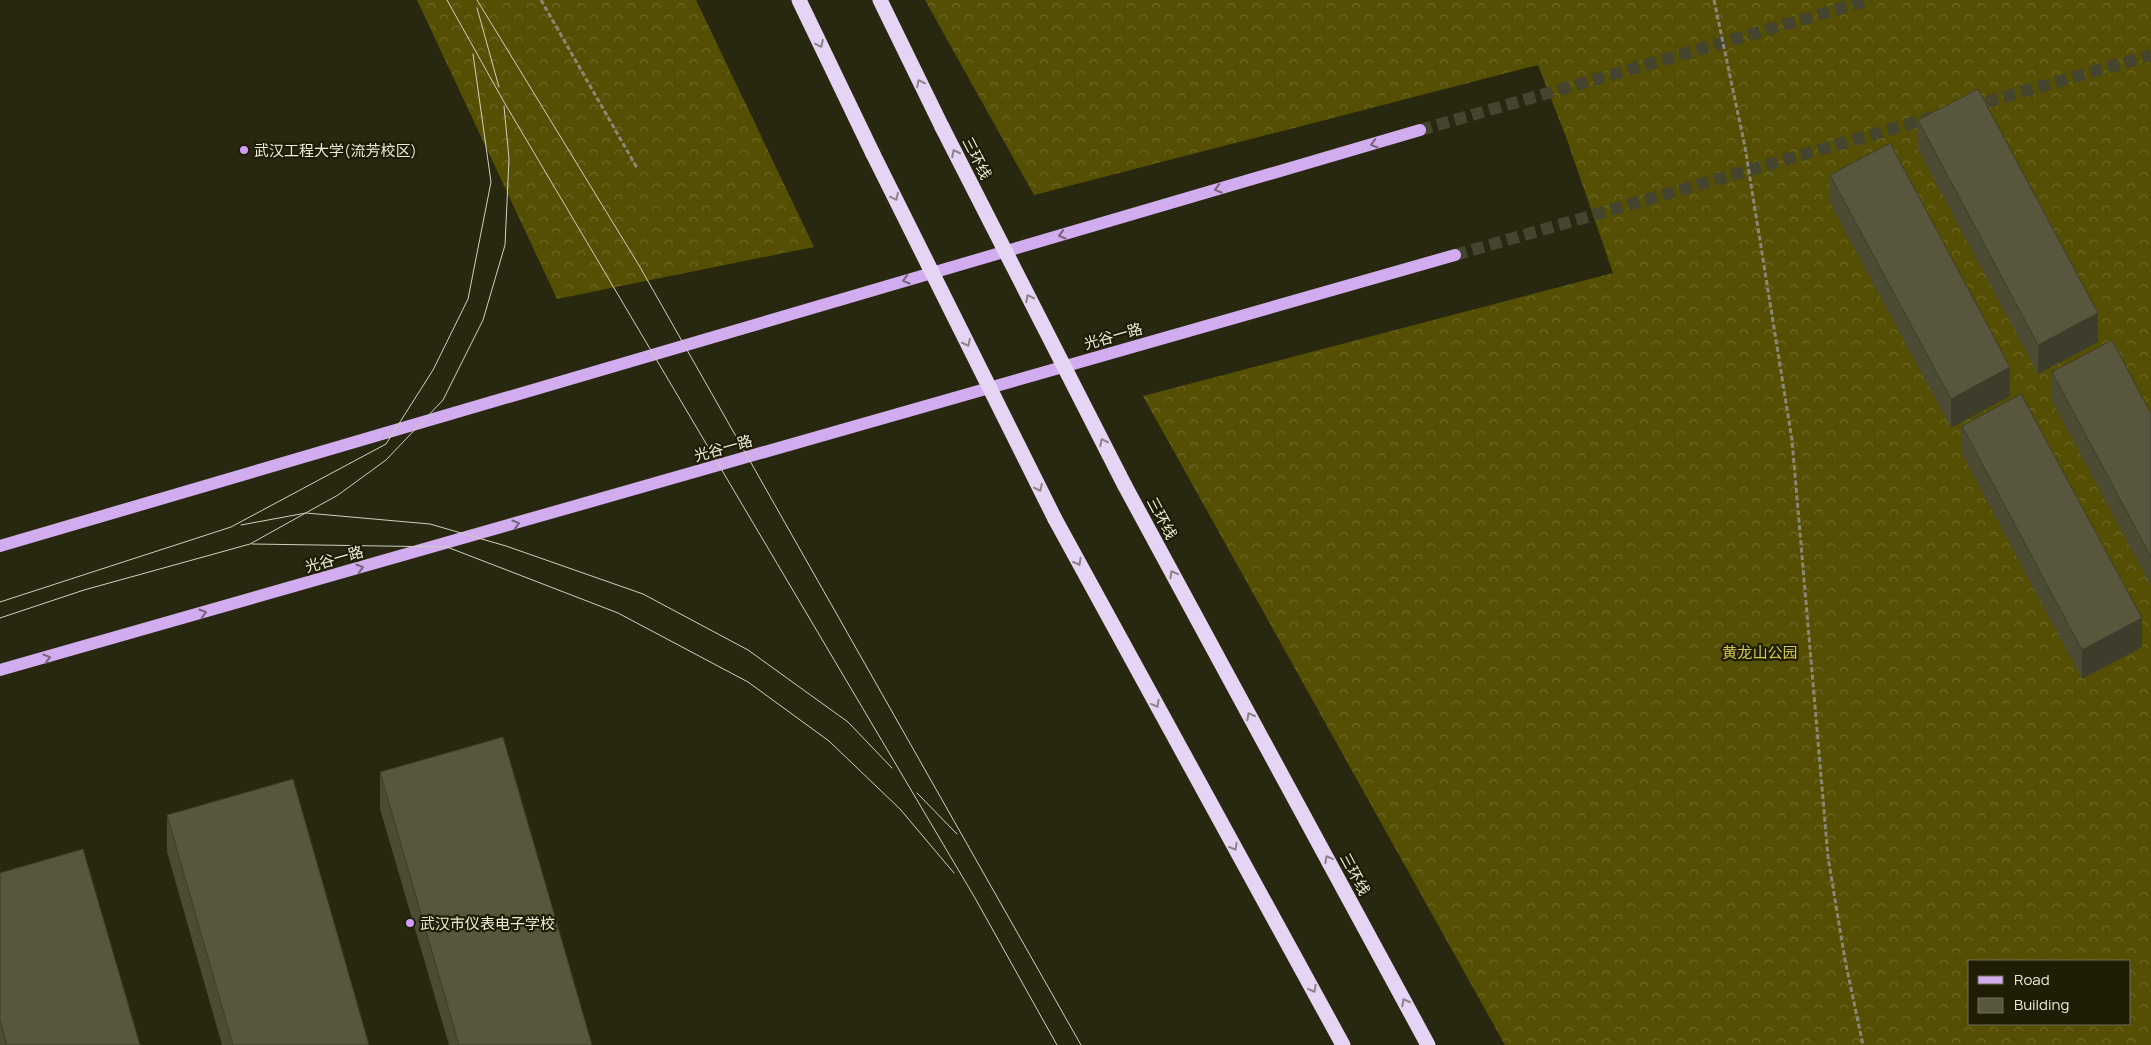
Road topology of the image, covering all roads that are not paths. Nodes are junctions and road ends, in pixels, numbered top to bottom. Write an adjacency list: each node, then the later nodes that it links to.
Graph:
1 (799, 0): 7 (highway, one-way to 7, bridge)
2 (880, 0): 8 (highway, 三环线, one-way to 2, bridge)
3 (1420, 130): 5 (main road, one-way to 5)
4 (1455, 255): 6 (main road, 光谷一路, one-way to 4)
5 (0, 546)
6 (0, 670)
7 (1343, 1045)
8 (1428, 1045)

